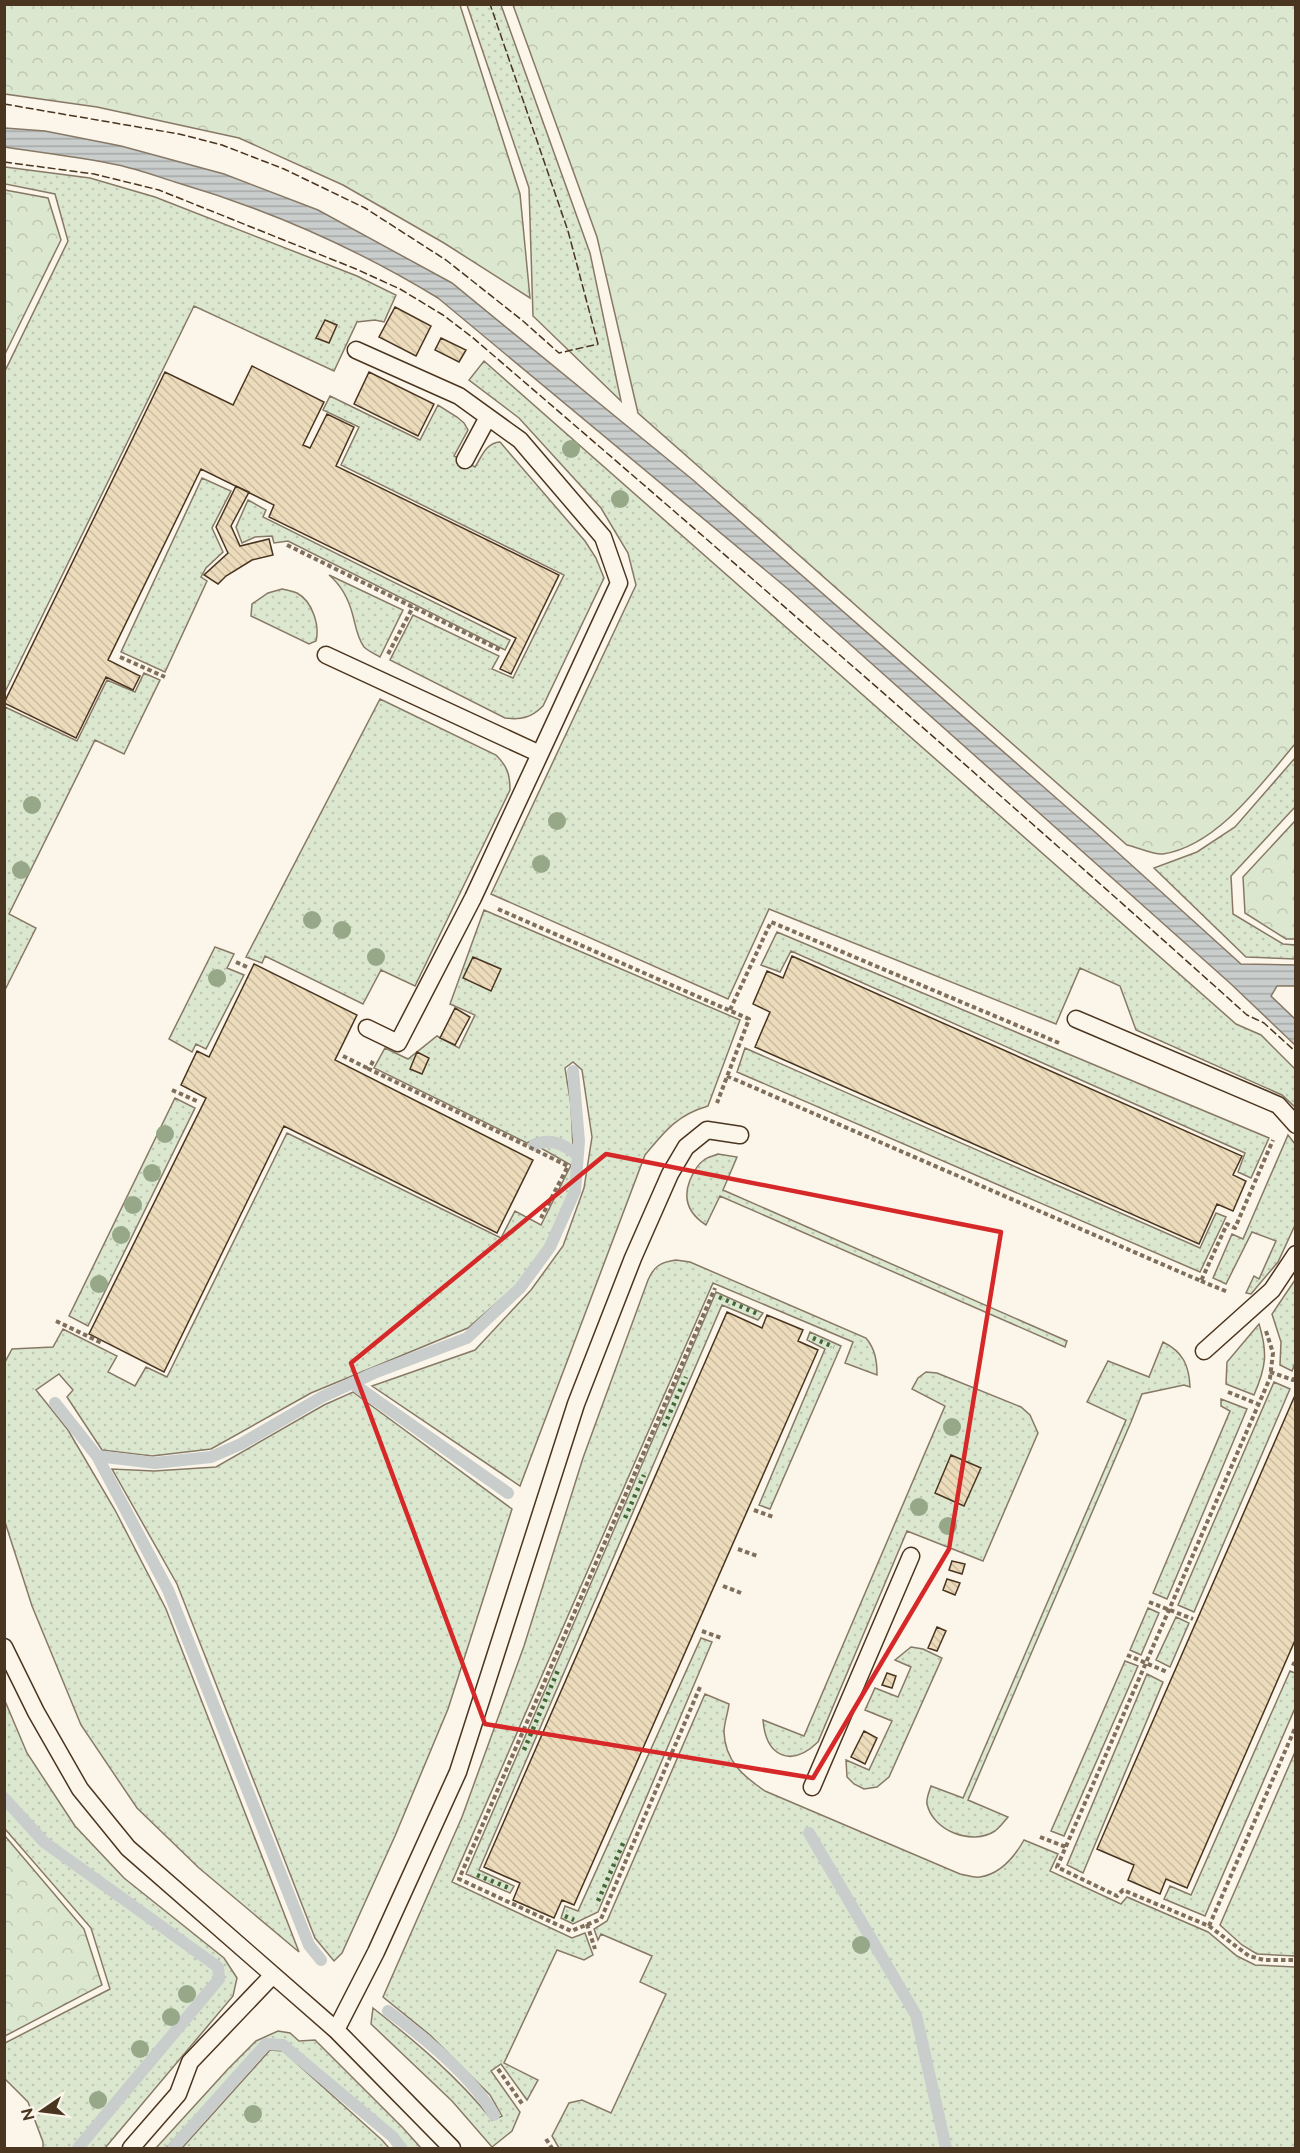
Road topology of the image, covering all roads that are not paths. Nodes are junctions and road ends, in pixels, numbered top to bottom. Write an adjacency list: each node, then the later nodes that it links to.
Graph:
1 (356, 350): 2 (lane)
2 (488, 417): 3 (lane); 5 (lane)
3 (465, 459)
4 (326, 655): 5 (lane)
5 (540, 754): 7 (lane)
6 (1076, 1019): 8 (lane)
7 (367, 1028)
8 (1296, 1125)
9 (740, 1135): 16 (lane)
10 (1296, 1254): 11 (lane)
11 (1204, 1351)
12 (911, 1556): 14 (lane)
13 (4, 1647): 15 (lane)
14 (812, 1787)
15 (273, 1975): 16 (lane); 17 (lane)
16 (336, 2030): 18 (lane)
17 (131, 2148)
18 (452, 2148)

